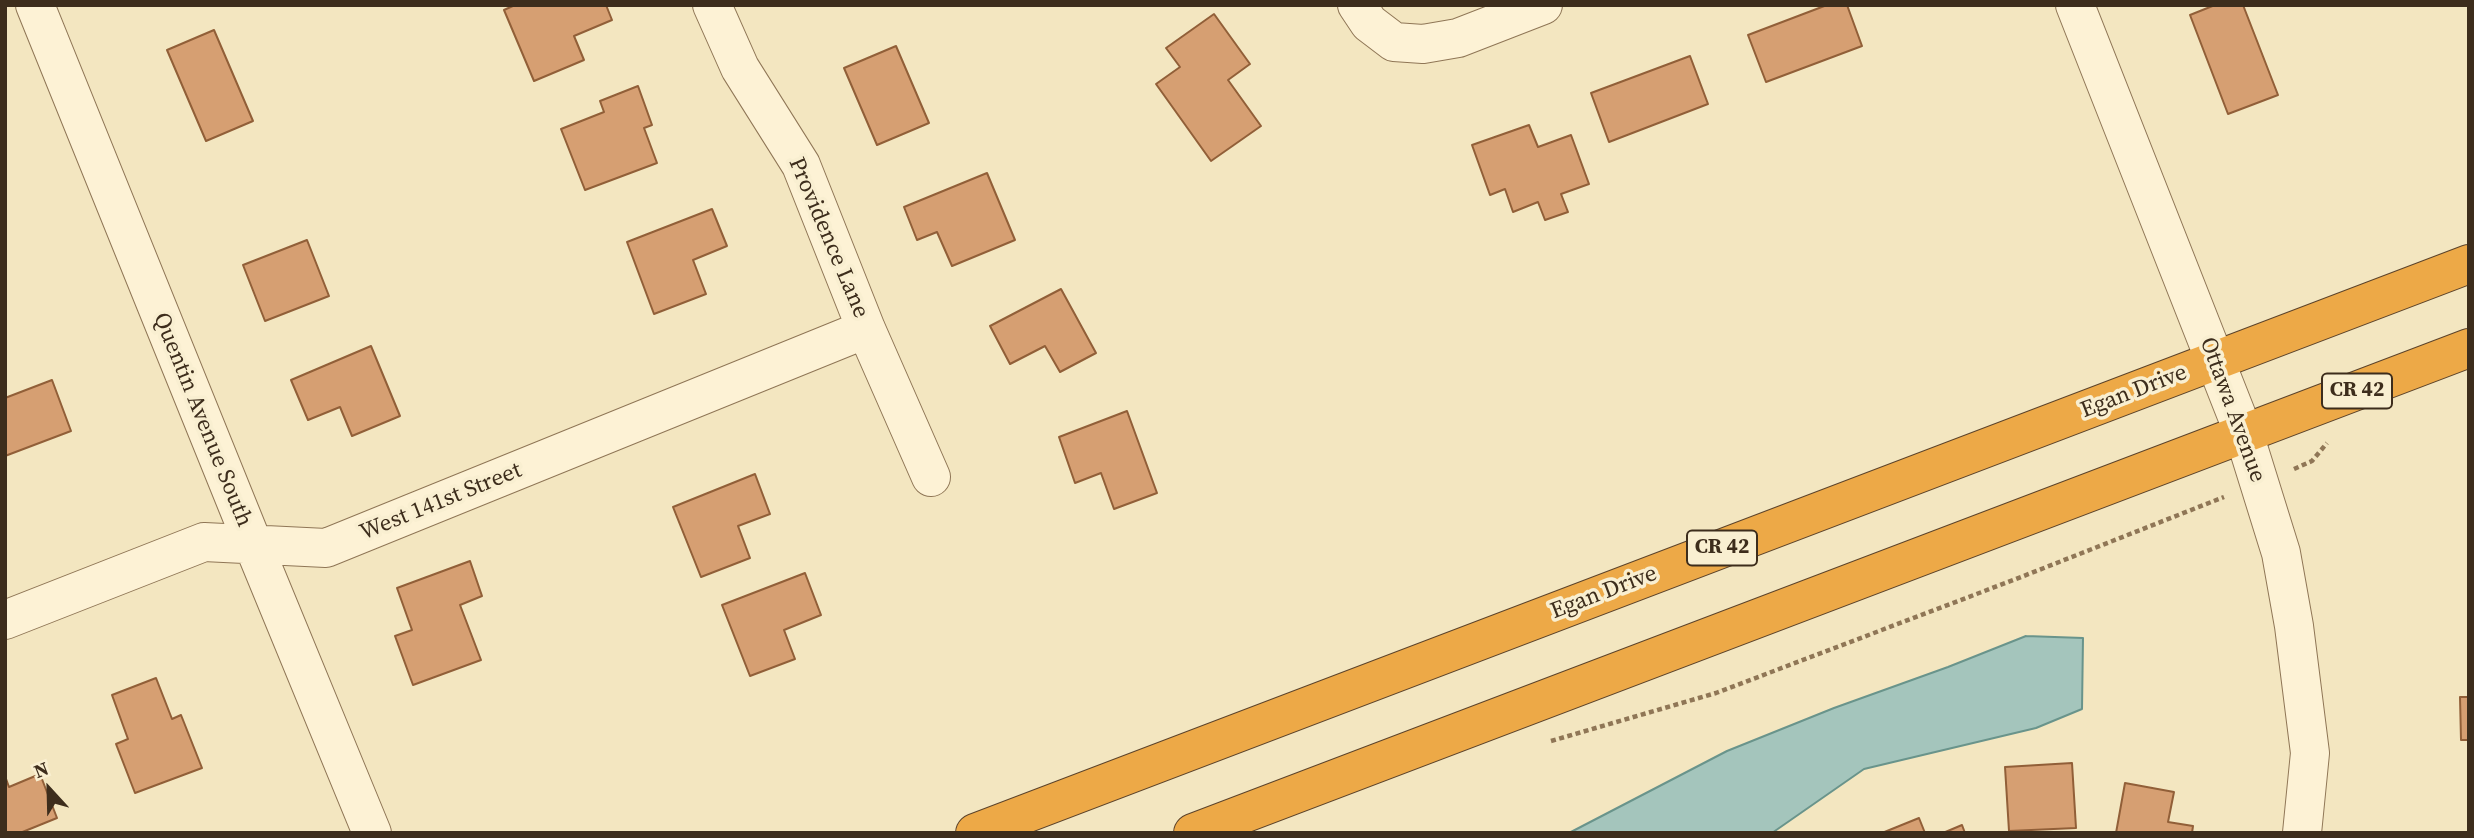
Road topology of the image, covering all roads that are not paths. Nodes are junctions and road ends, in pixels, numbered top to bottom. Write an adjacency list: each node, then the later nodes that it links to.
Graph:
1 (35, 5): 12 (street, Quentin Avenue South)
2 (712, 5): 7 (street, Providence Lane)
3 (1357, 5): 4 (street)
4 (1543, 5)
5 (2075, 5): 9 (street, Ottawa Avenue)
6 (2469, 264): 9 (highway, Egan Drive / CR 42)
7 (866, 329): 11 (street, Providence Lane); 12 (street, West 141st Street)
8 (2469, 348): 10 (highway, CR 42)
9 (2214, 361): 10 (street, Ottawa Avenue); 15 (highway, Egan Drive / CR 42)
10 (2244, 434): 16 (highway, CR 42); 17 (street, Ottawa Avenue)
11 (931, 477)
12 (253, 544): 13 (street, West 141st Street); 14 (street, Quentin Avenue South)
13 (5, 620)
14 (372, 833)
15 (975, 833)
16 (1193, 833)
17 (2302, 833)

